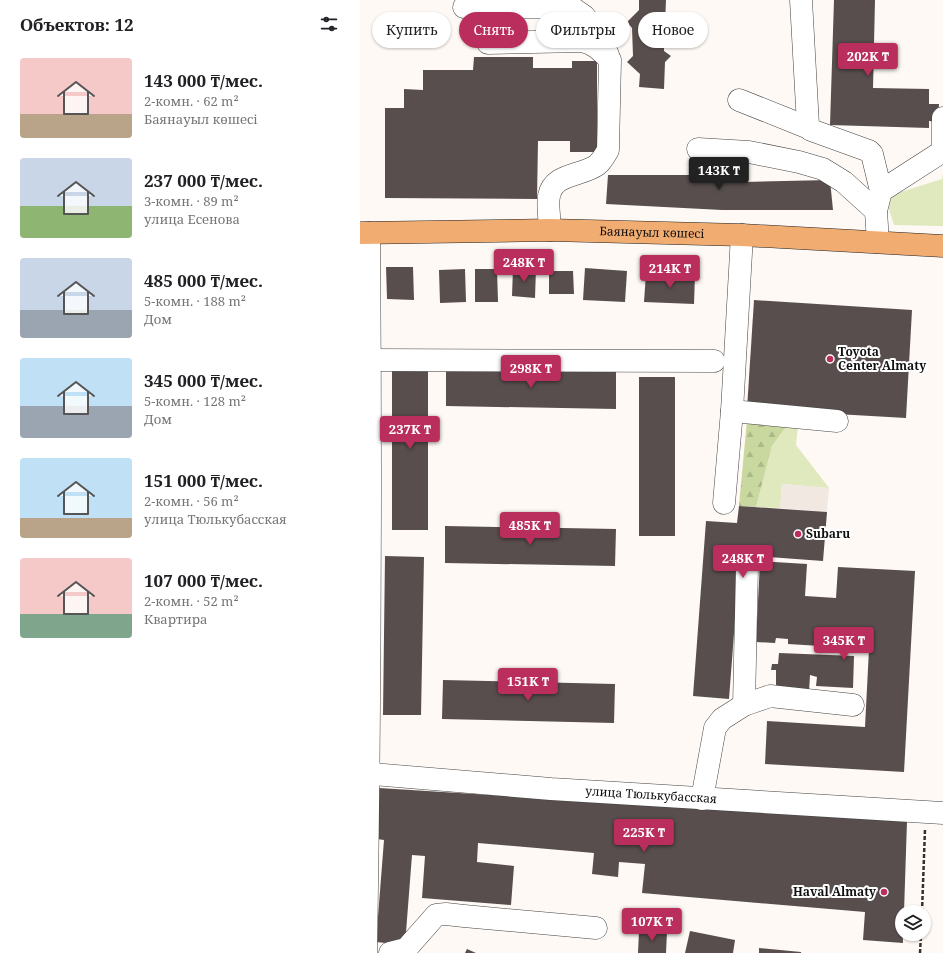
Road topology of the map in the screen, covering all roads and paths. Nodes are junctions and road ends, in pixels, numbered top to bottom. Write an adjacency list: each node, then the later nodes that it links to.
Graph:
1 (801, 0): 7 (street)
2 (464, 7): 4 (street)
3 (528, 42): 4 (street)
4 (610, 60): 10 (street)
5 (739, 100): 7 (street)
6 (943, 118): 9 (street)
7 (809, 128): 9 (street)
8 (698, 149): 9 (street)
9 (878, 201): 13 (street)
10 (550, 230): 11 (main road, Баянауыл көшесі); 12 (main road, Баянауыл көшесі)
11 (364, 233): 15 (street)
12 (742, 236): 13 (main road, Баянауыл көшесі); 17 (street)
13 (878, 242): 14 (main road, Баянауыл көшесі)
14 (943, 246)
15 (370, 360): 16 (street); 23 (street)
16 (714, 361)
17 (732, 411): 18 (street); 19 (street)
18 (837, 422)
19 (724, 503)
20 (747, 567): 22 (street)
21 (853, 704): 22 (street)
22 (744, 705): 24 (street)
23 (365, 774): 24 (street, улица Тюлькубасская); 30 (street)
24 (702, 799): 25 (street, улица Тюлькубасская)
25 (912, 811): 26 (street, улица Тюлькубасская); 27 (path)
26 (943, 813)
27 (922, 905)
28 (596, 928): 31 (street)
29 (921, 941): 32 (path)
30 (366, 953)
31 (390, 953)
32 (920, 953)

